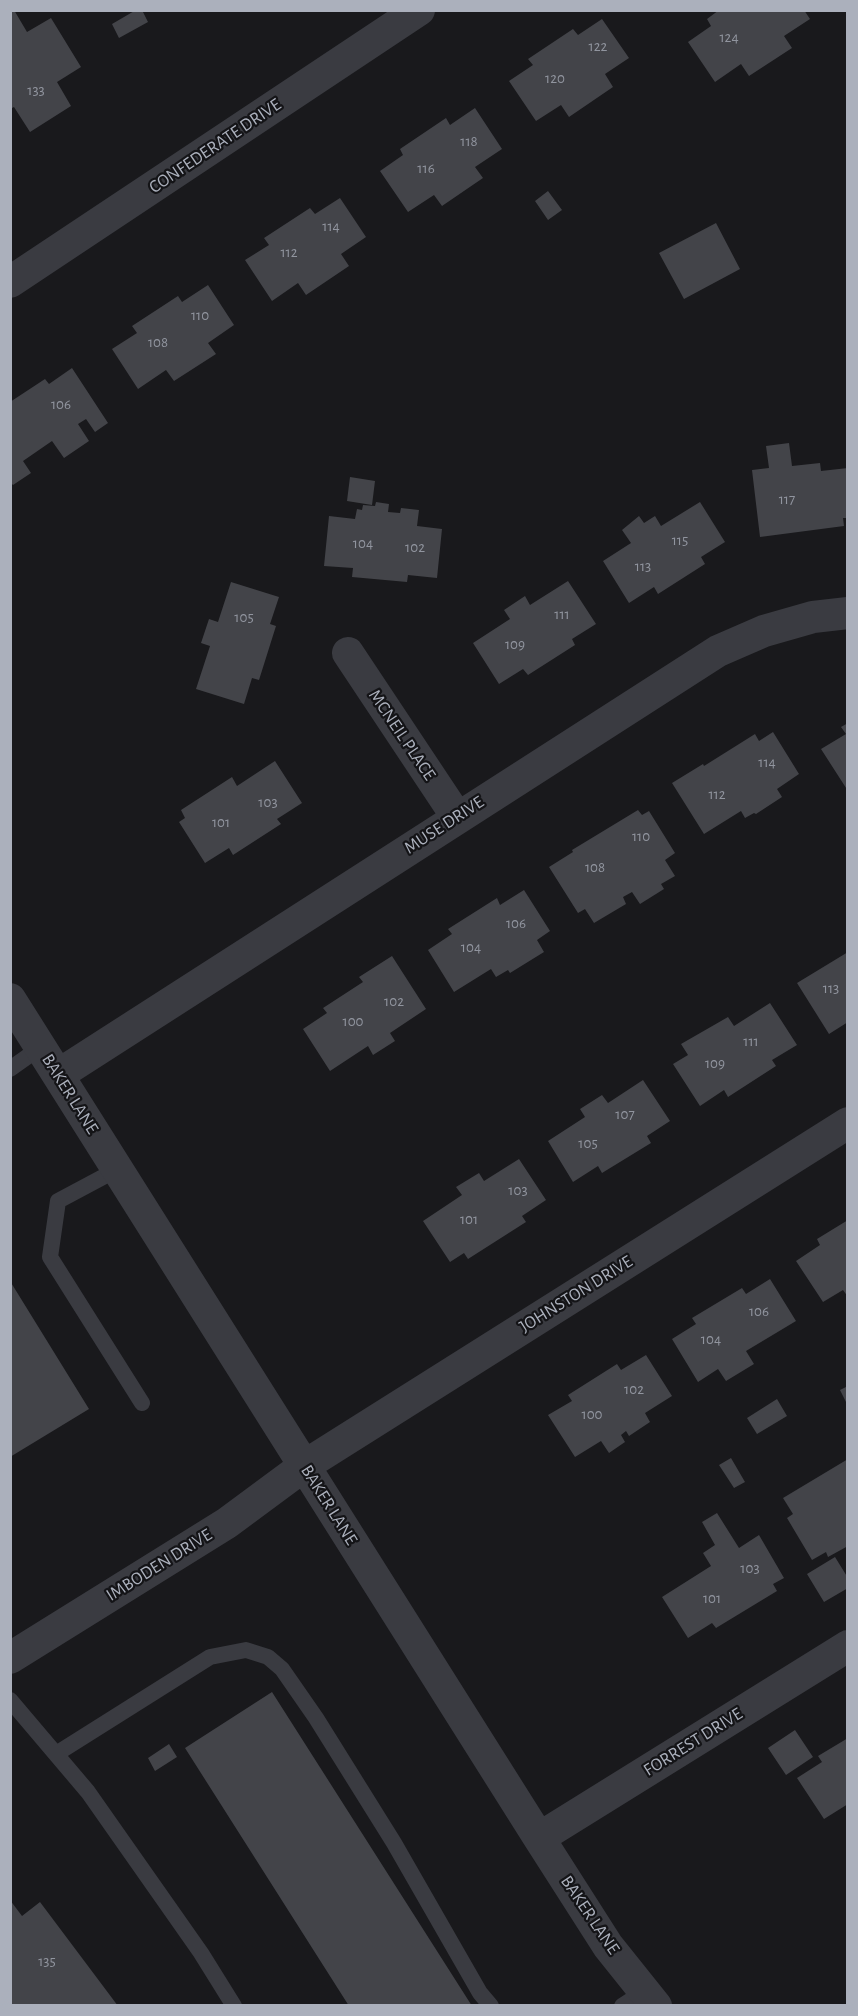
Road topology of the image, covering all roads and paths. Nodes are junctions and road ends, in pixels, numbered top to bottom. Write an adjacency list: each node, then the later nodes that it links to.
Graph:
1 (419, 10): 2 (street, CONFEDERATE DRIVE)
2 (10, 282)
3 (848, 613): 5 (street, MUSE DRIVE)
4 (348, 653): 5 (street, MCNEIL PLACE)
5 (457, 817): 9 (street, MUSE DRIVE)
6 (10, 999): 7 (street, BAKER LANE)
7 (41, 1047): 8 (lane); 9 (street, BAKER LANE)
8 (10, 1069)
9 (58, 1075): 11 (street, BAKER LANE)
10 (848, 1123): 13 (street, JOHNSTON DRIVE)
11 (117, 1169): 12 (lane); 13 (street, BAKER LANE)
12 (142, 1403)
13 (304, 1466): 15 (street, IMBODEN DRIVE); 18 (street, BAKER LANE)
14 (848, 1646): 18 (street, FORREST DRIVE)
15 (10, 1658)
16 (10, 1700): 17 (lane)
17 (56, 1754): 20 (lane); 21 (lane)
18 (539, 1838): 19 (street, BAKER LANE)
19 (641, 2001)
20 (234, 2006)
21 (491, 2006)

